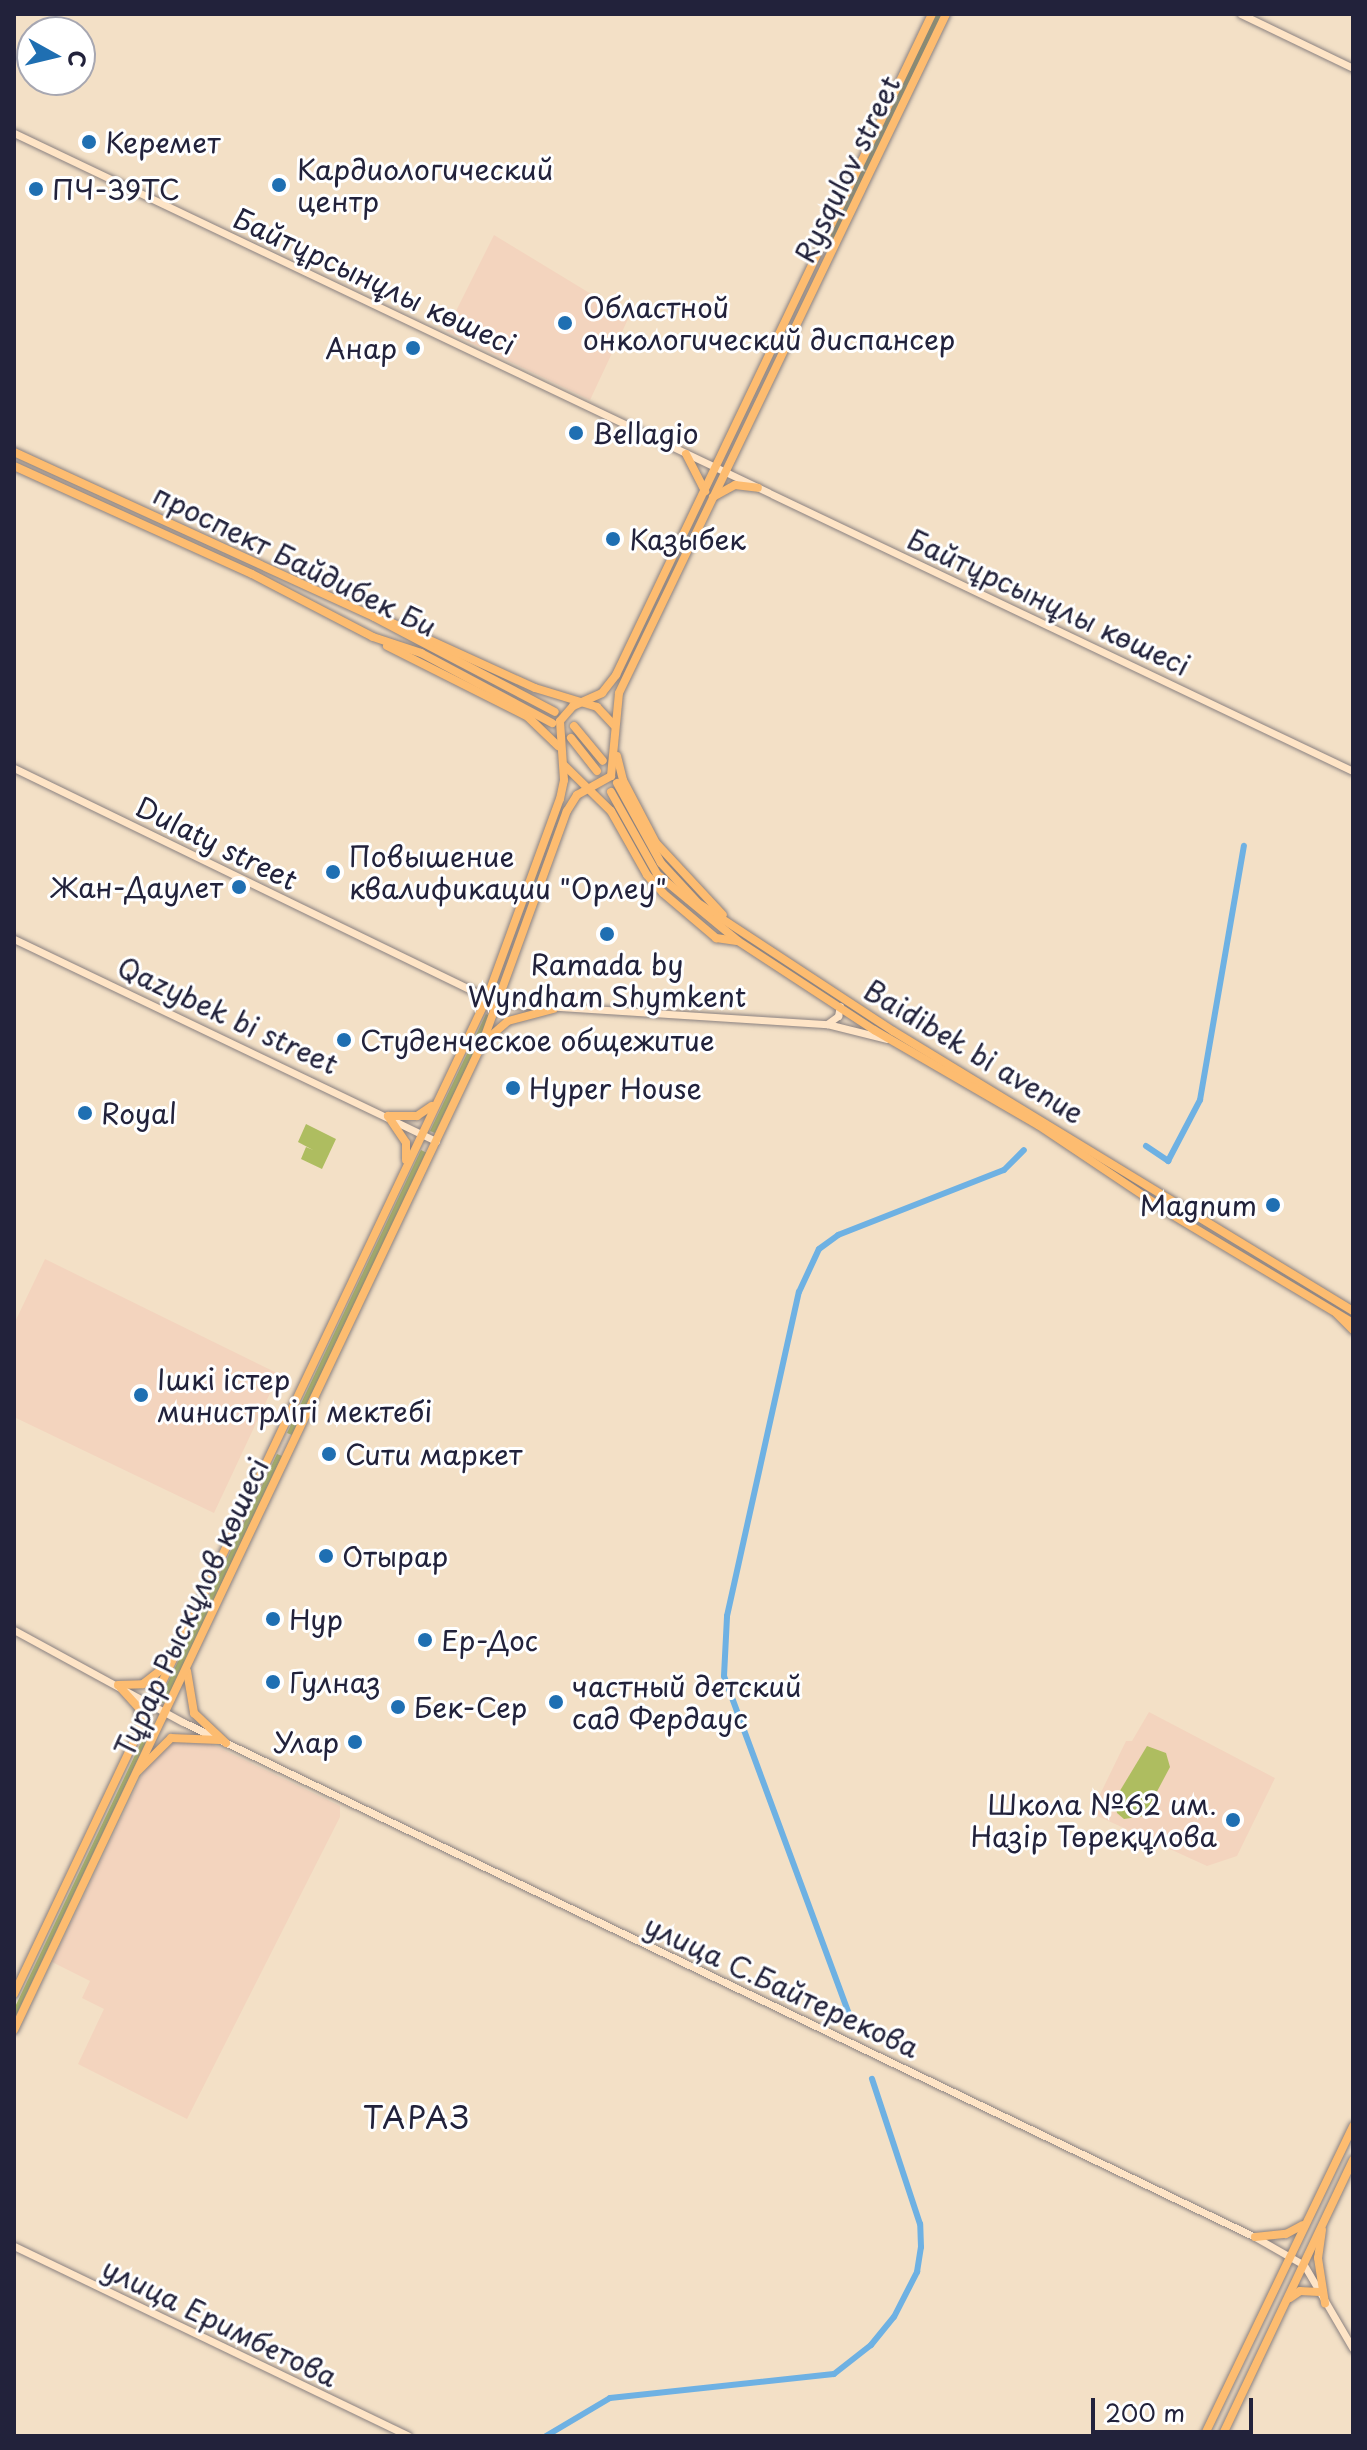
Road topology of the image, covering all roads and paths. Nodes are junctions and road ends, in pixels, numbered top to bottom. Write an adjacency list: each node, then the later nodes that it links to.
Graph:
1 (932, 14): 6 (main road, Rysqulov street)
2 (946, 14): 7 (main road, Rysqulov street)
3 (1241, 14): 4 (main road)
4 (1353, 68)
5 (14, 133): 9 (main road, Байтұрсынұлы көшесі)
6 (821, 245): 7 (main road); 11 (main road, Rysqulov street)
7 (832, 250): 11 (main road, Rysqulov street)
8 (14, 452): 15 (main road, проспект Байдибек Би)
9 (686, 454): 11 (main road, Байтұрсынұлы көшесі); 14 (main road)
10 (18, 468): 12 (main road); 16 (main road)
11 (721, 470): 13 (main road, Байтұрсынұлы көшесі); 14 (main road)
12 (14, 476)
13 (758, 488): 14 (main road); 29 (main road, Байтұрсынұлы көшесі)
14 (709, 494): 17 (main road); 21 (main road)
15 (374, 617): 17 (main road); 18 (main road, проспект Байдибек Би)
16 (373, 637): 19 (main road); 23 (main road)
17 (582, 703): 21 (main road); 23 (main road)
18 (555, 712)
19 (552, 723)
20 (574, 726): 25 (main road)
21 (615, 726): 24 (main road)
22 (571, 738): 28 (main road)
23 (558, 746): 26 (main road)
24 (617, 754): 30 (main road, Тұрар Рыскұлов көшесі); 31 (main road)
25 (603, 761)
26 (564, 765): 30 (main road); 34 (main road)
27 (14, 768): 34 (main road, Dulaty street)
28 (597, 771)
29 (1353, 771)
30 (592, 790): 33 (main road); 35 (main road, Тұрар Рыскұлов көшесі)
31 (738, 929): 33 (main road, Baidibek bi avenue); 46 (main road, Baidibek bi avenue)
32 (14, 939): 42 (main road, Qazybek bi street)
33 (738, 941): 36 (main road, Baidibek bi avenue)
34 (487, 998): 35 (main road, Dulaty street); 41 (main road)
35 (498, 1003): 37 (main road, Dulaty street); 40 (main road, Тұрар Рыскұлов көшесі)
36 (840, 1006): 38 (main road); 39 (main road, Baidibek bi avenue)
37 (553, 1009): 38 (main road, Dulaty street); 40 (main road)
38 (827, 1024): 39 (main road, Dulaty street)
39 (889, 1040): 47 (main road)
40 (482, 1044): 44 (main road, Тұрар Рыскұлов көшесі)
41 (442, 1093): 42 (main road); 43 (main road)
42 (388, 1116): 43 (main road, Qazybek bi street); 45 (main road)
43 (421, 1134): 44 (main road, Qazybek bi street); 45 (main road)
44 (436, 1141): 51 (main road, Тұрар Рыскұлов көшесі)
45 (400, 1180): 50 (main road)
46 (1351, 1309)
47 (1336, 1313): 48 (main road); 49 (main road)
48 (1353, 1323)
49 (1353, 1330)
50 (277, 1441): 51 (main road); 53 (main road)
51 (291, 1447): 54 (main road, Тұрар Рыскұлов көшесі)
52 (14, 1630): 55 (main road, улица С.Байтерекова)
53 (175, 1657): 55 (main road); 56 (main road)
54 (187, 1667): 57 (main road, Тұрар Рыскұлов көшесі); 59 (main road)
55 (119, 1686): 56 (main road, улица С.Байтерекова); 58 (main road)
56 (153, 1706): 57 (main road, улица С.Байтерекова); 58 (main road)
57 (165, 1713): 59 (main road, улица С.Байтерекова); 60 (main road, Тұрар Рыскұлов көшесі)
58 (141, 1732): 61 (main road)
59 (222, 1741): 60 (main road); 67 (main road, улица С.Байтерекова)
60 (137, 1773): 62 (main road, Тұрар Рыскұлов көшесі)
61 (14, 1994)
62 (14, 2030)
63 (1353, 2126): 65 (main road)
64 (1353, 2160): 66 (main road)
65 (1307, 2222): 67 (main road); 69 (main road)
66 (1321, 2228): 70 (main road); 73 (main road)
67 (1255, 2237): 69 (main road, улица С.Байтерекова)
68 (14, 2246): 75 (main road, улица Еримбетова)
69 (1290, 2257): 70 (main road, улица С.Байтерекова); 76 (main road)
70 (1304, 2265): 71 (main road); 72 (main road)
71 (1319, 2292): 72 (main road); 73 (main road)
72 (1286, 2302): 77 (main road)
73 (1325, 2303): 74 (main road)
74 (1353, 2349)
75 (408, 2436)
76 (1204, 2436)
77 (1222, 2436)

